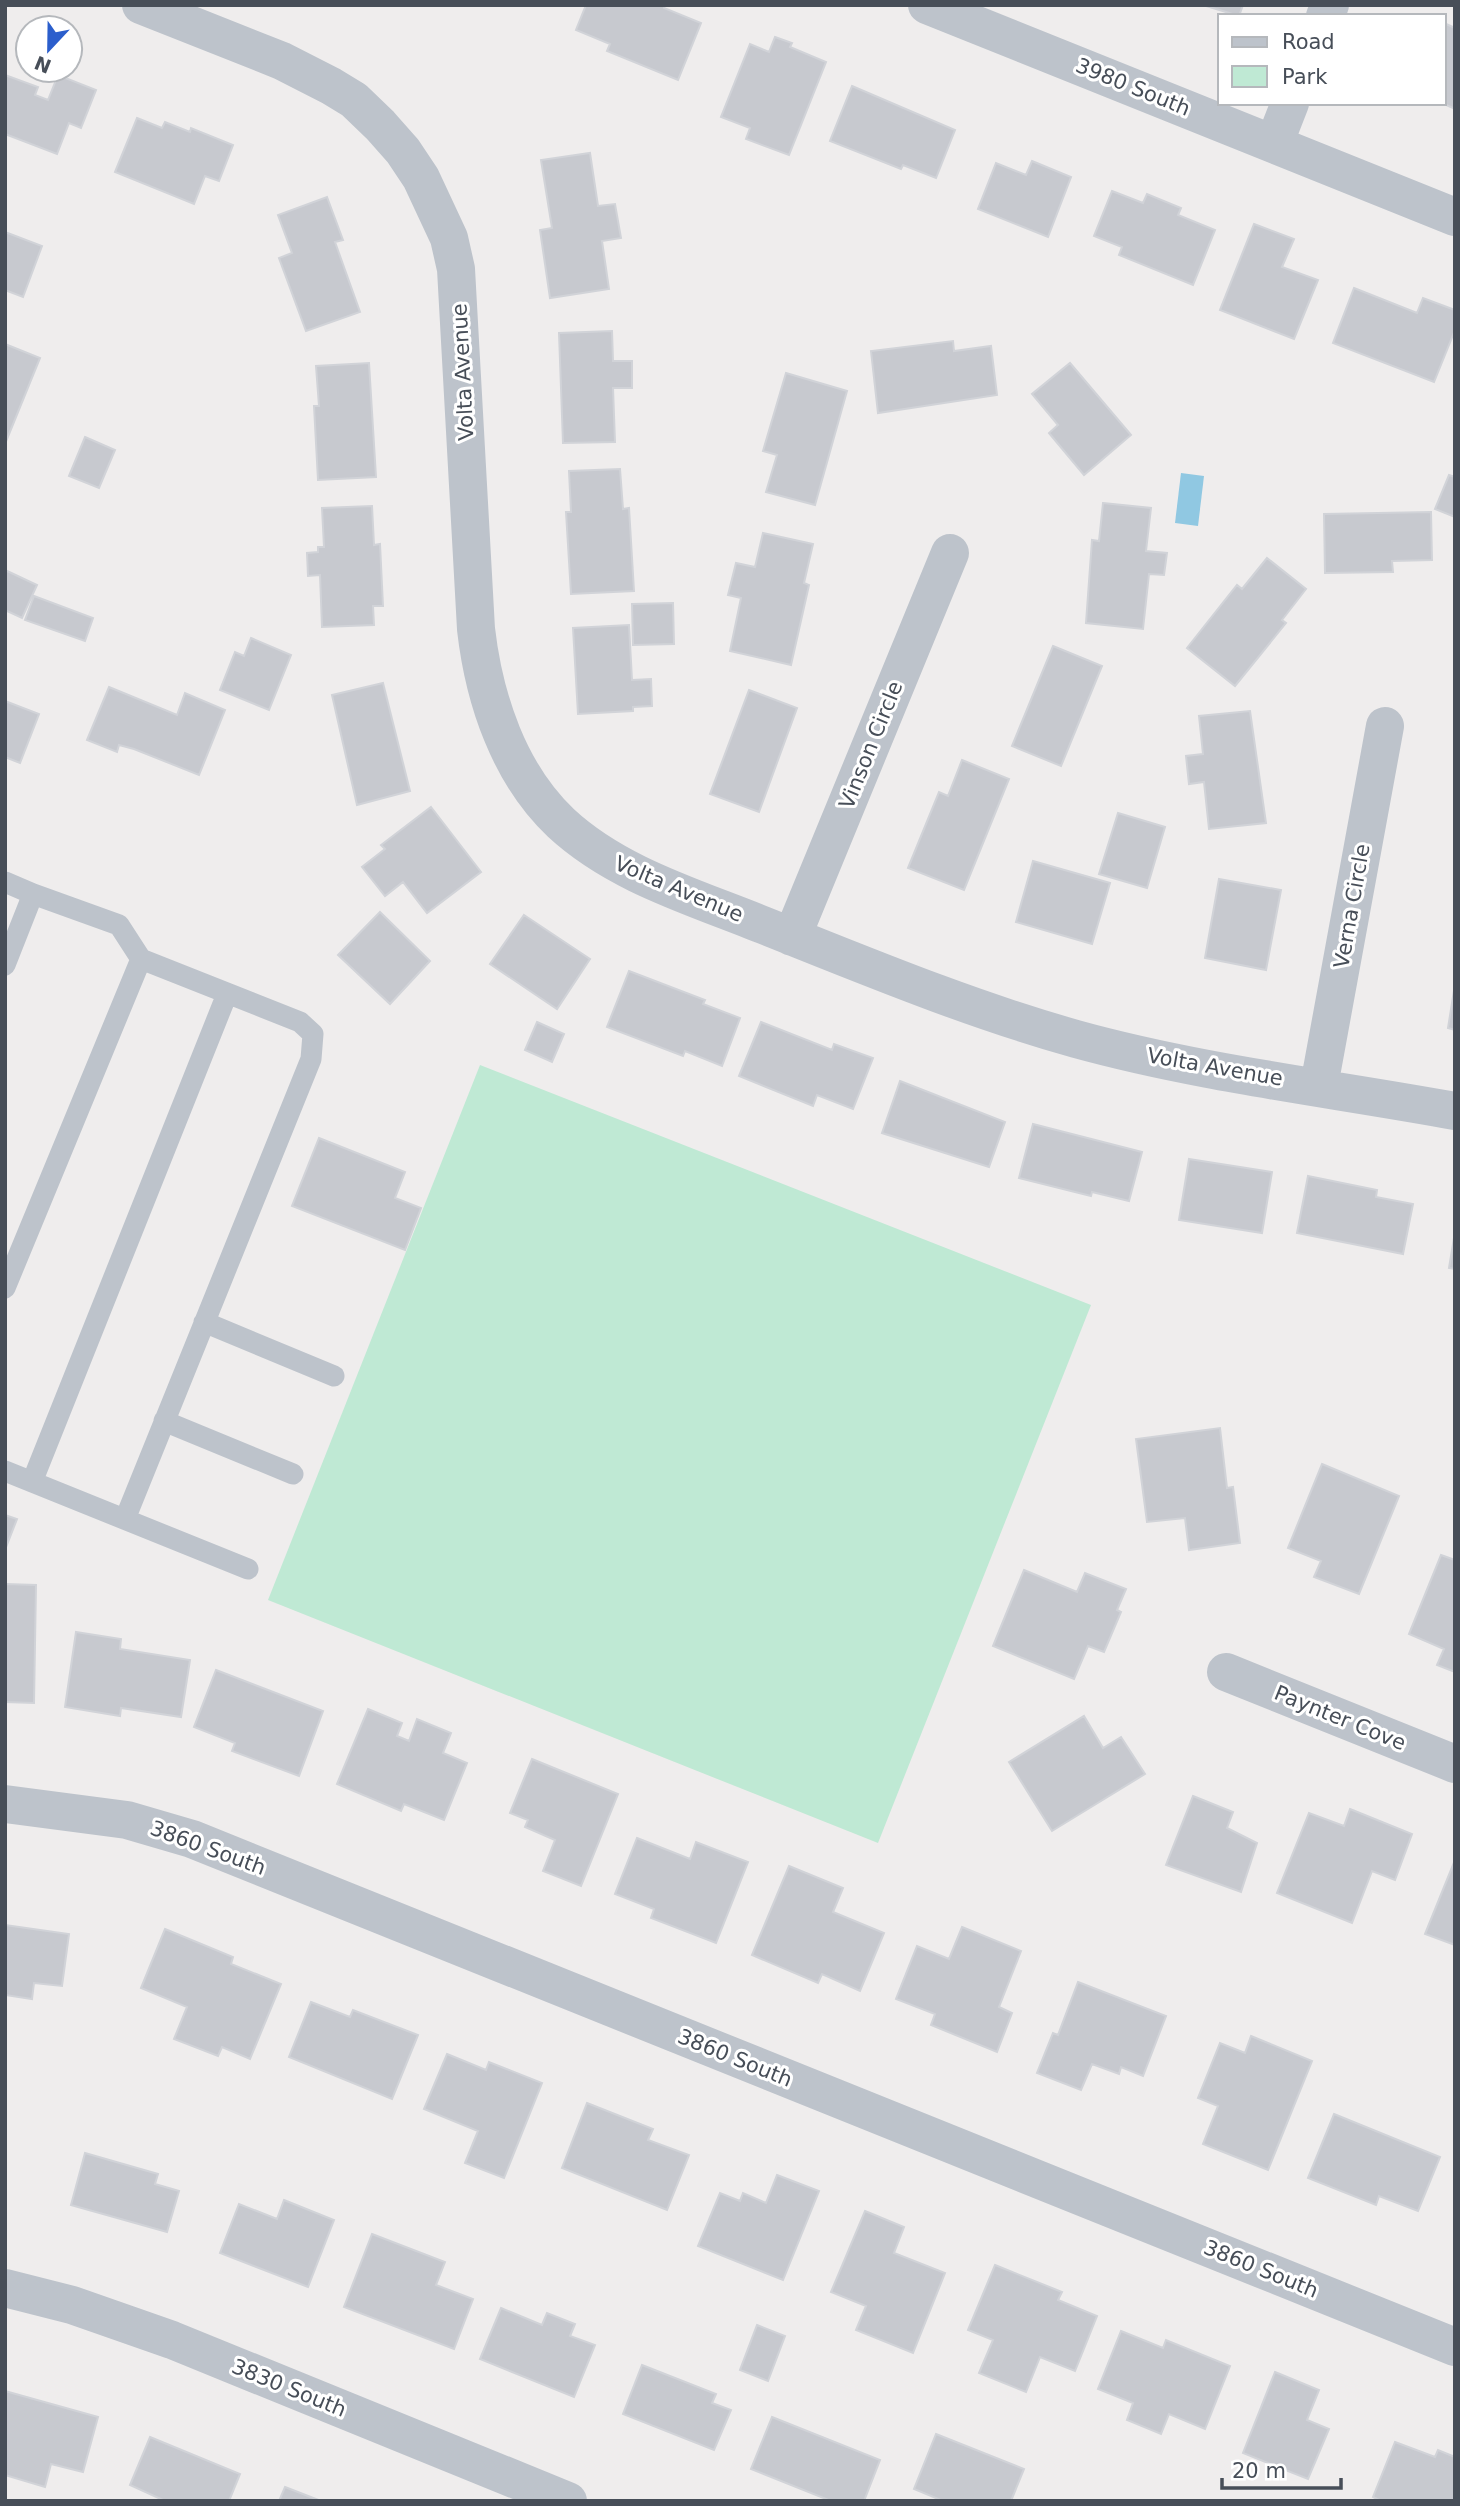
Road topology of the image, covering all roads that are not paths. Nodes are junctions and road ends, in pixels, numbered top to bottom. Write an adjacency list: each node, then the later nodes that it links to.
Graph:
1 (141, 5): 10 (street, Volta Avenue)
2 (927, 5): 4 (street, 3980 South)
3 (1289, 105): 4 (street)
4 (1274, 144): 5 (street, 3980 South)
5 (1455, 217)
6 (950, 553): 10 (street, Vinson Circle)
7 (1385, 726): 14 (street, Verna Circle)
8 (5, 882): 9 (lane)
9 (33, 894): 11 (lane); 12 (lane)
10 (792, 937): 14 (street, Volta Avenue)
11 (141, 959): 13 (lane); 16 (lane)
12 (5, 965)
13 (227, 994): 17 (lane); 22 (lane)
14 (1319, 1086): 15 (street, Volta Avenue)
15 (1455, 1111)
16 (5, 1288)
17 (204, 1322): 18 (lane); 19 (lane)
18 (334, 1376)
19 (164, 1421): 21 (lane); 23 (lane)
20 (5, 1471): 22 (lane)
21 (293, 1474)
22 (32, 1482): 23 (lane)
23 (125, 1519): 24 (lane)
24 (248, 1569)
25 (1226, 1672): 26 (street, Paynter Cove)
26 (1455, 1765)
27 (5, 1804): 29 (street, 3860 South)
28 (5, 2288): 30 (street, 3830 South)
29 (1455, 2347)
30 (568, 2501)

